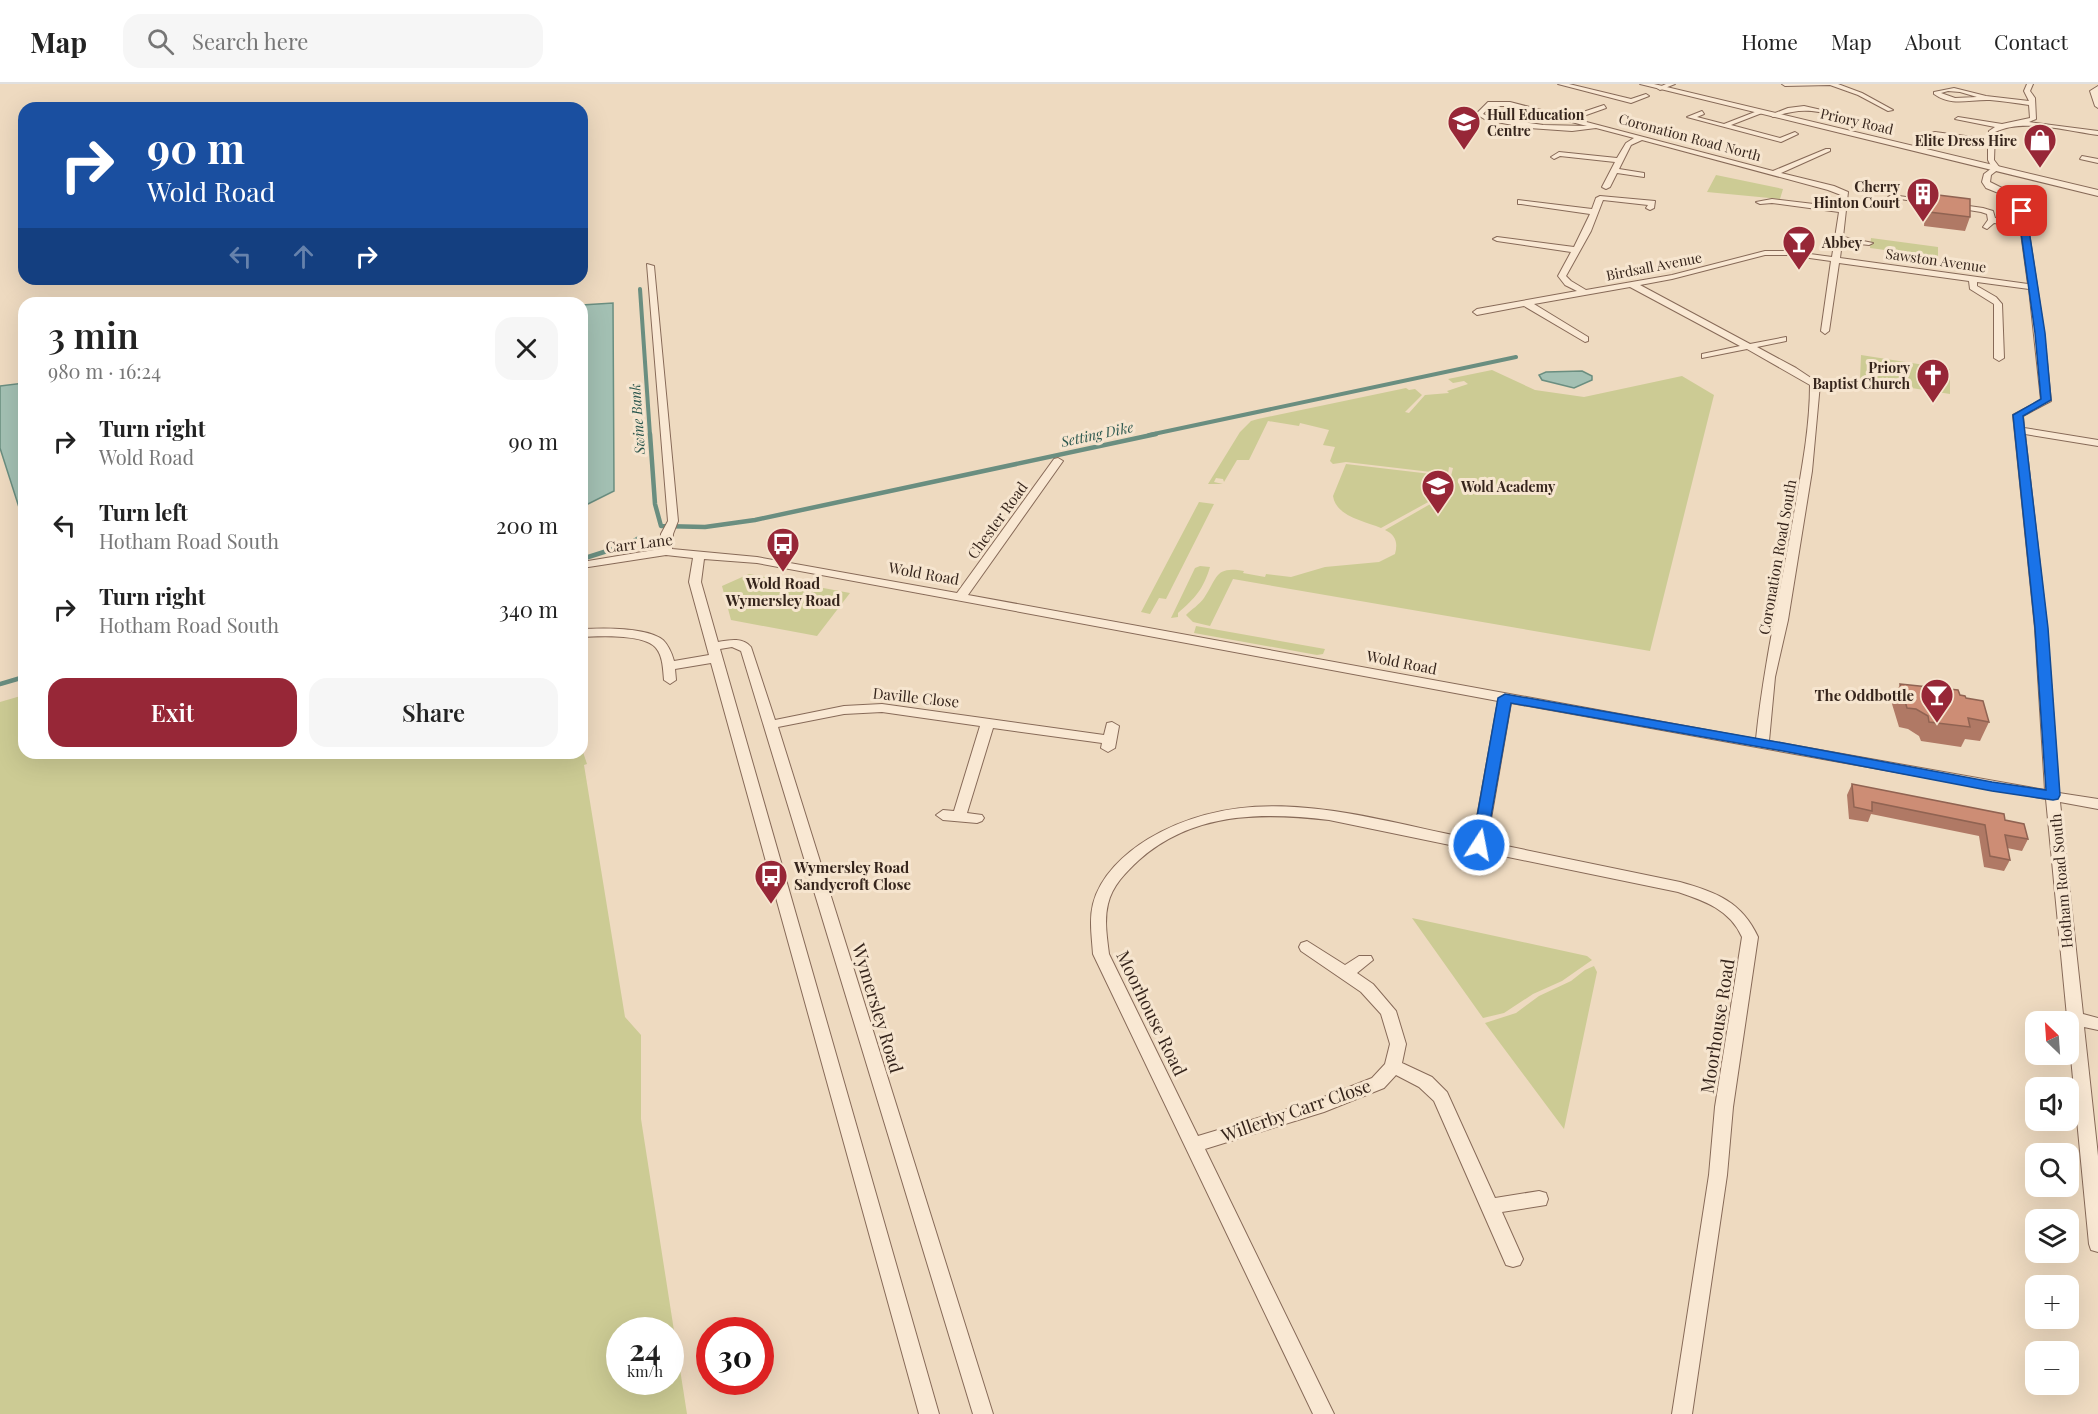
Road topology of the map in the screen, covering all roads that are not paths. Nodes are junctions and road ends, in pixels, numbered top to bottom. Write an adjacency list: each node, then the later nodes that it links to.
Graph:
1 (1561, 84): 10 (street)
2 (1597, 84): 10 (street)
3 (1644, 84): 9 (street, Priory Road)
4 (1672, 84): 9 (street)
5 (1785, 84): 6 (street)
6 (1830, 84): 16 (street)
7 (2030, 84): 13 (street)
8 (2098, 86): 14 (street)
9 (1660, 88): 17 (street, Priory Road)
10 (1582, 89): 11 (street)
11 (1646, 96)
12 (1985, 98): 12 (street); 13 (street)
13 (2032, 103): 23 (street)
14 (2098, 106)
15 (1604, 107): 21 (street, Coronation Road North)
16 (1890, 110)
17 (1760, 112): 20 (street, Priory Road); 25 (street)
18 (1702, 113): 25 (street)
19 (1836, 114): 20 (street)
20 (1773, 115): 37 (street, Priory Road)
21 (1570, 118): 24 (street, Coronation Road North); 24 (street, Coronation Road North)
22 (1958, 119): 26 (street)
23 (2023, 123): 26 (street); 28 (street)
24 (1598, 126): 29 (street, Coronation Road North)
25 (1724, 126): 27 (street)
26 (2002, 126): 31 (street)
27 (1795, 134)
28 (2098, 134)
29 (1641, 138): 35 (street); 39 (street, Coronation Road North)
30 (1926, 139): 31 (street)
31 (1991, 141): 37 (street)
32 (1828, 150): 39 (street, Coronation Road North)
33 (1554, 157): 35 (street)
34 (2082, 158): 36 (street)
35 (1621, 161): 38 (street)
36 (2098, 161)
37 (1994, 164): 42 (street, Priory Road); 49 (street)
38 (1616, 171): 40 (street); 41 (street)
39 (1774, 173): 47 (street, Coronation Road North)
40 (1641, 175)
41 (1606, 188)
42 (2098, 193)
43 (1892, 197): 49 (street)
44 (1760, 202): 47 (street)
45 (1525, 204): 48 (street)
46 (1650, 208): 48 (street)
47 (1843, 210): 52 (street)
48 (1594, 212): 50 (street)
49 (2024, 224): 60 (street)
50 (1587, 231): 51 (street); 55 (street)
51 (1598, 232)
52 (1839, 238): 54 (street); 56 (street)
53 (1502, 241): 55 (street)
54 (1869, 243)
55 (1575, 250): 61 (street)
56 (1835, 259): 58 (street, Sawston Avenue); 59 (street, Birdsall Avenue); 64 (street)
57 (650, 266): 73 (street)
58 (1973, 279): 60 (street, Sawston Avenue); 69 (street)
59 (1631, 284): 61 (street, Birdsall Avenue); 67 (street)
60 (2033, 287): 70 (street)
61 (1586, 293): 62 (street, Birdsall Avenue)
62 (1527, 304): 63 (street, Birdsall Avenue); 65 (street)
63 (1477, 312)
64 (1825, 332)
65 (1585, 339)
66 (1783, 339): 67 (street)
67 (1750, 347): 68 (street); 85 (street, Coronation Road South)
68 (1705, 356)
69 (2000, 358)
70 (2020, 430): 71 (street); 86 (street, Hotham Road South)
71 (2098, 442)
72 (1058, 461): 76 (street, Chester Road)
73 (666, 552): 74 (street, Carr Lane); 75 (street, Carr Lane)
74 (699, 554): 76 (street, Wold Road); 78 (street)
75 (588, 564)
76 (960, 597): 81 (street, Wold Road)
77 (588, 633): 79 (street)
78 (715, 653): 79 (street); 83 (street, Wymersley Road); 105 (street)
79 (669, 666): 80 (street)
80 (670, 680)
81 (1505, 698): 85 (street, Wold Road); 91 (street)
82 (988, 722): 83 (street, Daville Close); 84 (street, Daville Close); 89 (street)
83 (770, 724): 106 (street, Wymersley Road)
84 (1110, 738)
85 (1762, 743): 86 (street, Wold Road)
86 (2053, 795): 87 (street, Wold Road); 95 (street, Hotham Road South)
87 (2098, 804)
88 (943, 815): 89 (street)
89 (959, 817): 90 (street)
90 (977, 818)
91 (1479, 845): 100 (street, Moorhouse Road); 108 (street, Moorhouse Road)
92 (1307, 947): 94 (street)
93 (1365, 960): 94 (street)
94 (1345, 973): 99 (street)
95 (2073, 1011)
96 (2079, 1019): 97 (street)
97 (2098, 1024)
98 (2079, 1063): 103 (street, Hotham Road South)
99 (1393, 1067): 100 (street, Willerby Carr Close); 102 (street)
100 (1194, 1145): 107 (street, Moorhouse Road)
101 (1539, 1199): 102 (street)
102 (1491, 1206): 104 (street)
103 (2098, 1236)
104 (1514, 1259)
105 (929, 1414)
106 (983, 1414)
107 (1324, 1414)
108 (1682, 1414)

